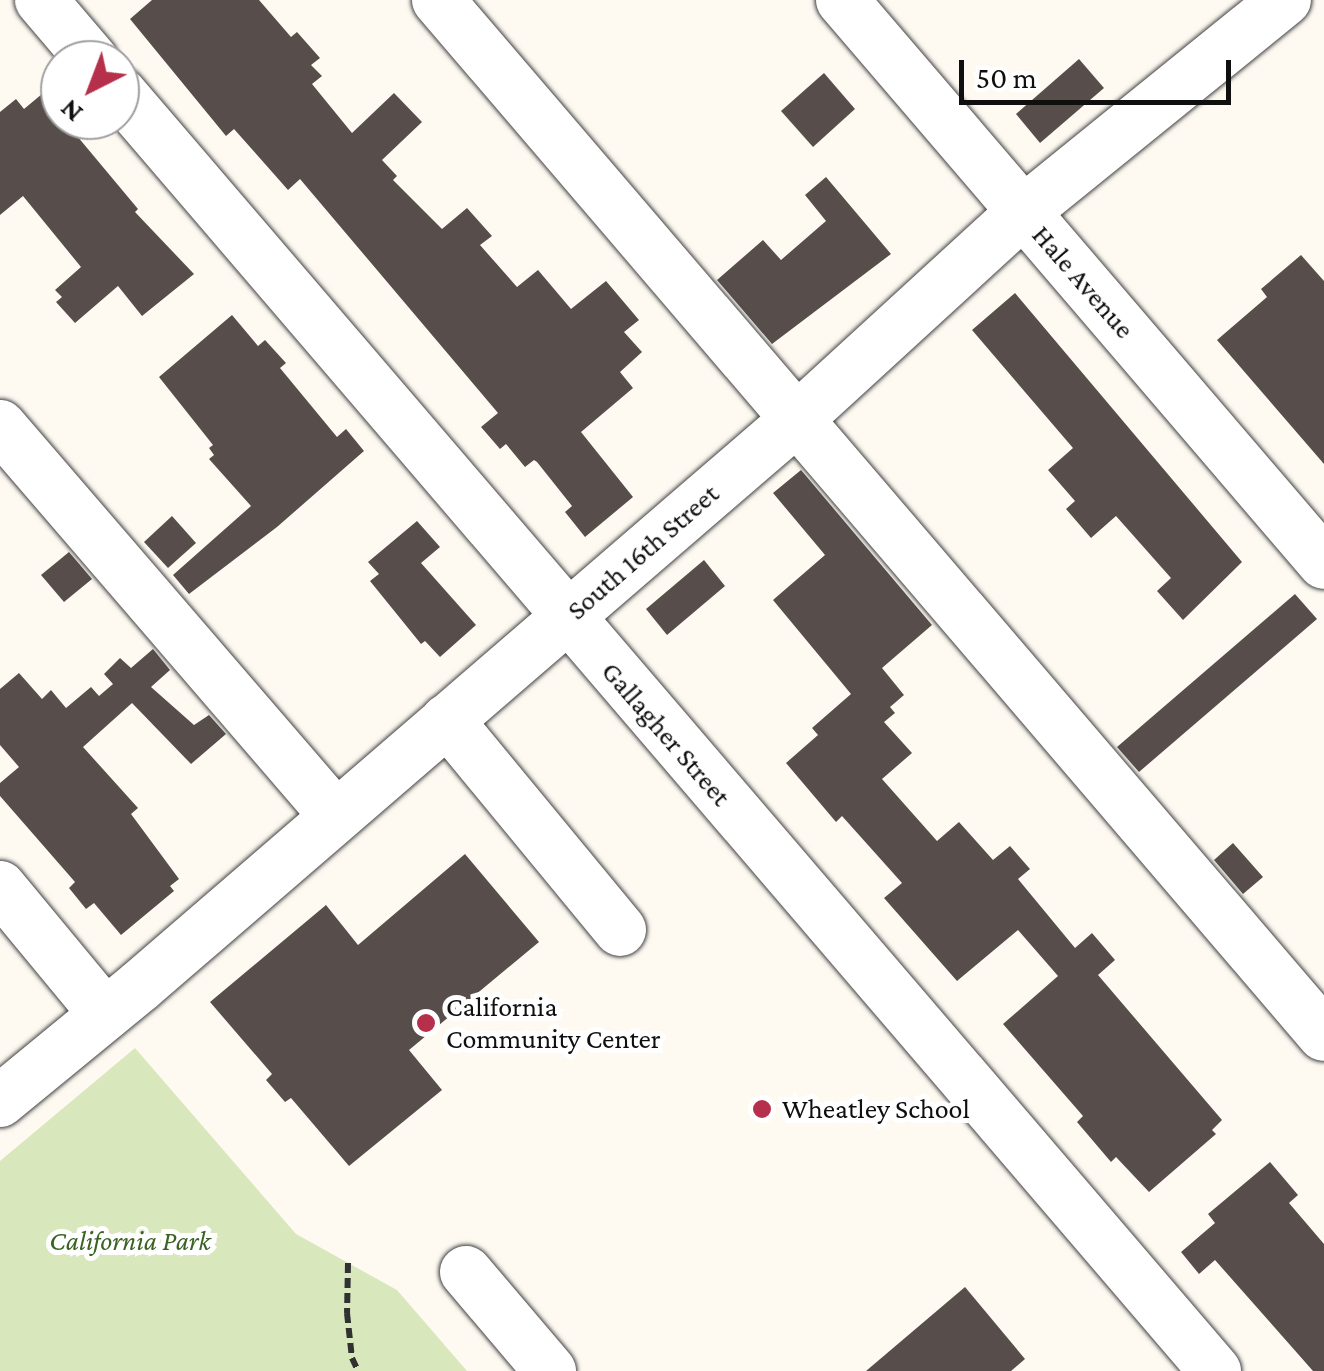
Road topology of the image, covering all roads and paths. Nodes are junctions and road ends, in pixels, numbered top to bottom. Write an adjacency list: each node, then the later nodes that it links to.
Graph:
1 (41, 0): 5 (street)
2 (438, 0): 8 (street)
3 (842, 0): 7 (street, Hale Avenue)
4 (1284, 0): 7 (street, South 16th Street)
5 (75, 40)
6 (140, 117): 11 (street, Gallagher Street)
7 (1023, 212): 8 (street, South 16th Street); 10 (street, Hale Avenue)
8 (797, 419): 11 (street, South 16th Street); 17 (street)
9 (0, 426): 13 (street)
10 (1324, 563)
11 (566, 618): 12 (street, South 16th Street); 23 (street, Gallagher Street)
12 (447, 720): 13 (street, South 16th Street); 15 (street)
13 (335, 815): 16 (street, South 16th Street)
14 (0, 887): 16 (street)
15 (620, 930)
16 (105, 1014): 18 (street, South 16th Street)
17 (1324, 1034)
18 (0, 1101)
19 (348, 1263): 21 (path)
20 (466, 1272): 22 (street)
21 (358, 1371)
22 (550, 1371)
23 (1215, 1371)

